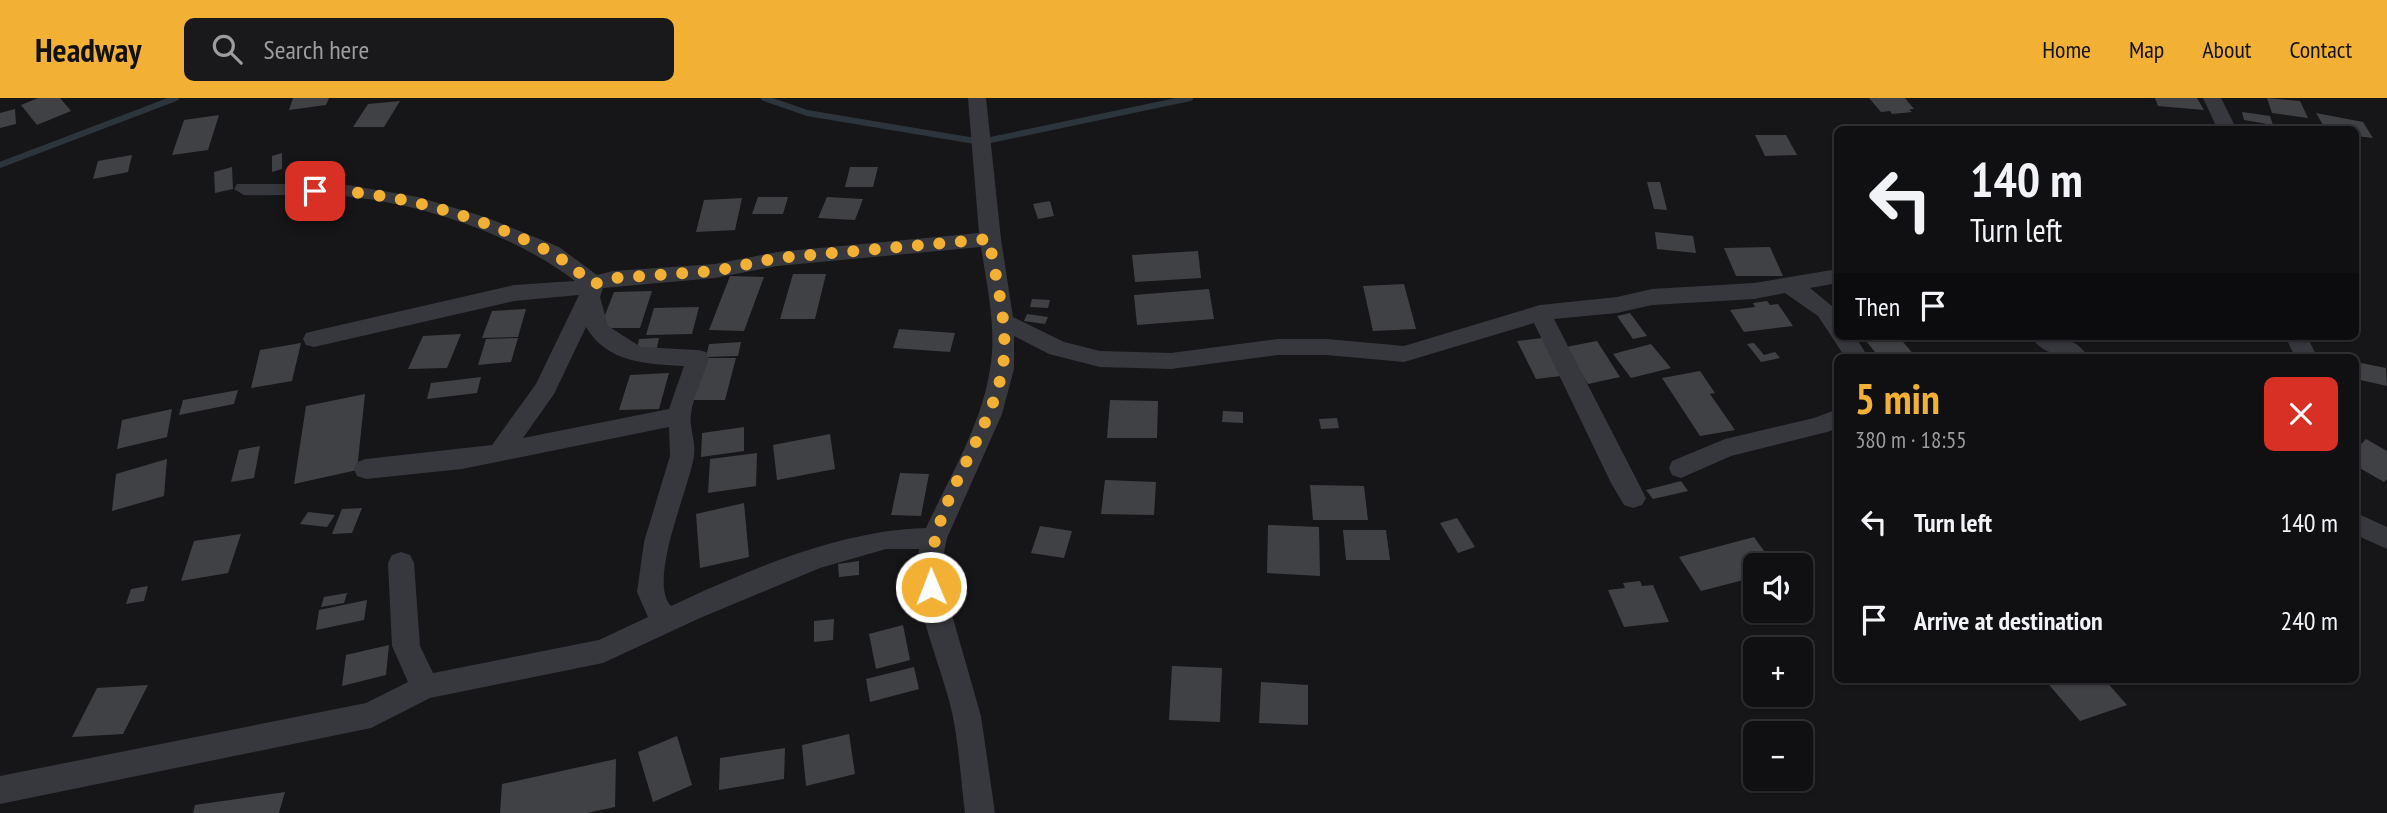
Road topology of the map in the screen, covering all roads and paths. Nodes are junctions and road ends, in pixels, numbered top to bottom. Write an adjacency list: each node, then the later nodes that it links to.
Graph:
1 (977, 98): 5 (street)
2 (2212, 98): 3 (street)
3 (2226, 126)
4 (244, 189): 8 (street)
5 (989, 239): 8 (street); 10 (street)
6 (1834, 277): 7 (street)
7 (1791, 286): 9 (street); 11 (street)
8 (591, 291): 12 (street); 15 (street); 17 (street)
9 (1540, 313): 10 (street); 20 (street)
10 (1003, 321): 22 (street)
11 (1834, 322)
12 (314, 339)
13 (2049, 340): 14 (street)
14 (2072, 354)
15 (678, 415): 17 (street); 25 (street)
16 (1834, 420): 18 (street)
17 (499, 453): 19 (street)
18 (1681, 468)
19 (366, 469)
20 (1633, 498)
21 (2359, 525): 23 (street)
22 (934, 538): 25 (street); 28 (street)
23 (2387, 539)
24 (401, 563): 26 (street)
25 (669, 620): 26 (street)
26 (425, 687): 27 (street)
27 (0, 790)
28 (980, 813)

